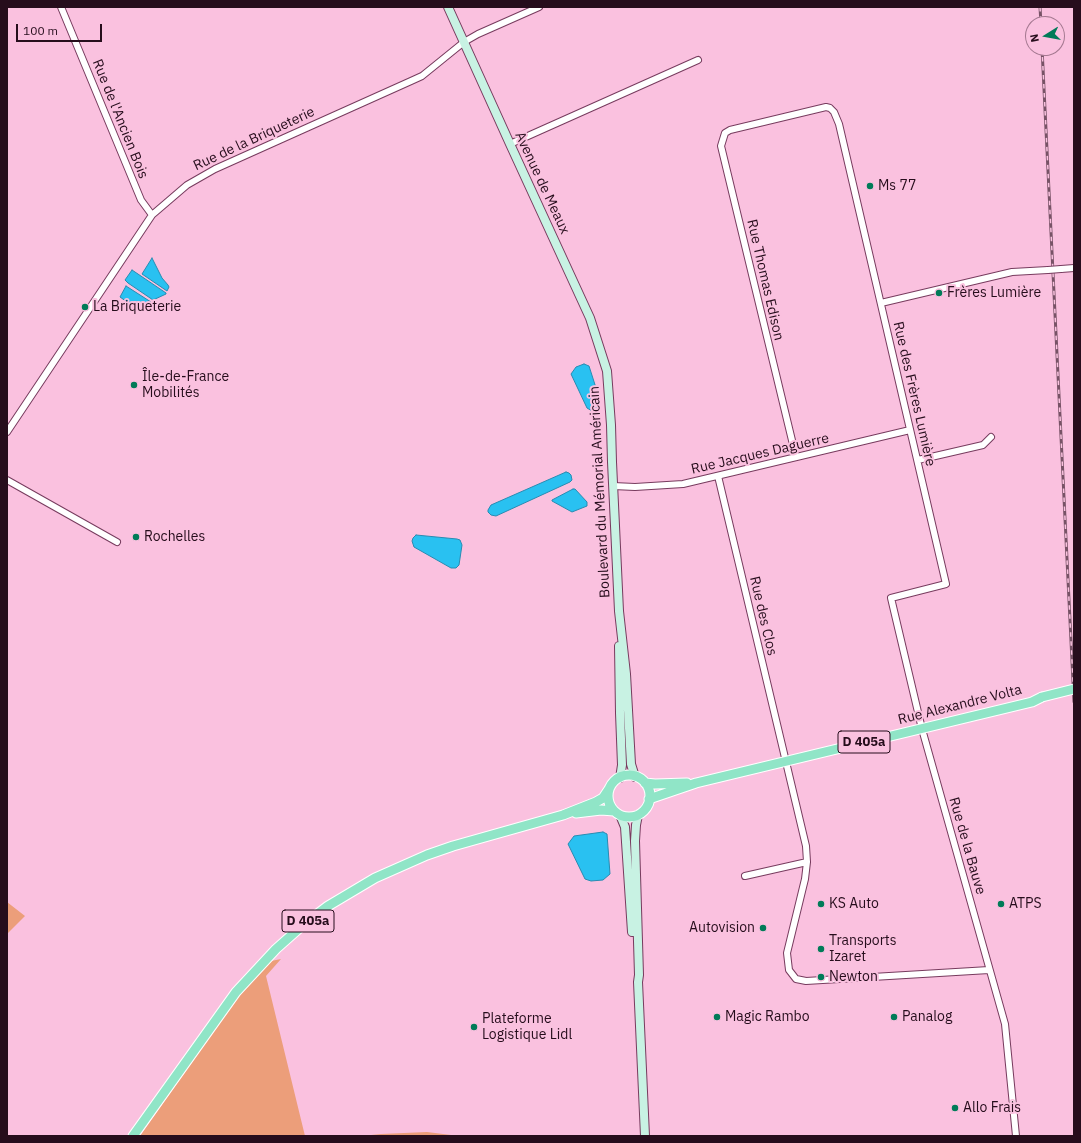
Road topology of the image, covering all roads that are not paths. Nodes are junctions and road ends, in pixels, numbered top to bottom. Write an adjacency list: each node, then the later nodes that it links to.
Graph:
1 (61, 7): 8 (street, Rue de l'Ancien Bois)
2 (448, 7): 4 (street, Avenue de Meaux)
3 (539, 7): 4 (street, Rue de la Briqueterie)
4 (464, 42): 7 (street, Avenue de Meaux); 8 (street, Rue de la Briqueterie)
5 (698, 60): 7 (street)
6 (749, 124): 10 (street, Rue des Frères Lumière); 15 (street, Rue Thomas Edison)
7 (510, 144): 11 (street, Avenue de Meaux)
8 (152, 215): 13 (street, Rue de la Briqueterie)
9 (1074, 268): 10 (street, bridge)
10 (881, 303): 12 (street, Rue des Frères Lumière)
11 (606, 371): 19 (street, Boulevard du Mémorial Américain)
12 (910, 430): 15 (street, Rue Jacques Daguerre); 16 (street, Rue des Frères Lumière)
13 (7, 432)
14 (991, 437): 16 (street)
15 (796, 457): 17 (street, Rue Jacques Daguerre)
16 (918, 460): 25 (street, Rue des Frères Lumière)
17 (718, 476): 19 (street, Rue Jacques Daguerre); 26 (street, Rue des Clos)
18 (7, 480): 20 (street)
19 (613, 486): 21 (street, Boulevard du Mémorial Américain)
20 (116, 542)
21 (619, 611): 27 (street); 28 (street)
22 (1074, 689): 24 (main road, bridge)
23 (1074, 695): 24 (main road)
24 (1043, 699): 25 (main road, Rue Alexandre Volta / D 405a)
25 (922, 729): 26 (main road, Rue Alexandre Volta / D 405a); 38 (street, Rue de la Bauve)
26 (785, 760): 30 (main road, Rue Alexandre Volta / D 405a); 36 (street, Rue des Clos)
27 (635, 777): 28 (main road); 29 (main road)
28 (620, 778): 31 (main road)
29 (644, 783): 30 (main road, Rue Alexandre Volta / D 405a); 32 (main road)
30 (696, 783): 32 (main road, Rue Alexandre Volta / D 405a)
31 (609, 790): 33 (main road); 34 (main road, D 405a)
32 (649, 799): 35 (main road)
33 (617, 813): 34 (main road, D 405a); 35 (main road); 39 (street)
34 (563, 815): 40 (main road, D 405a)
35 (638, 815): 39 (street)
36 (807, 862): 37 (street); 38 (street, Rue des Clos)
37 (745, 876)
38 (989, 970): 42 (street, Rue de la Bauve)
39 (638, 982): 41 (street)
40 (133, 1136)
41 (645, 1136)
42 (1016, 1136)

